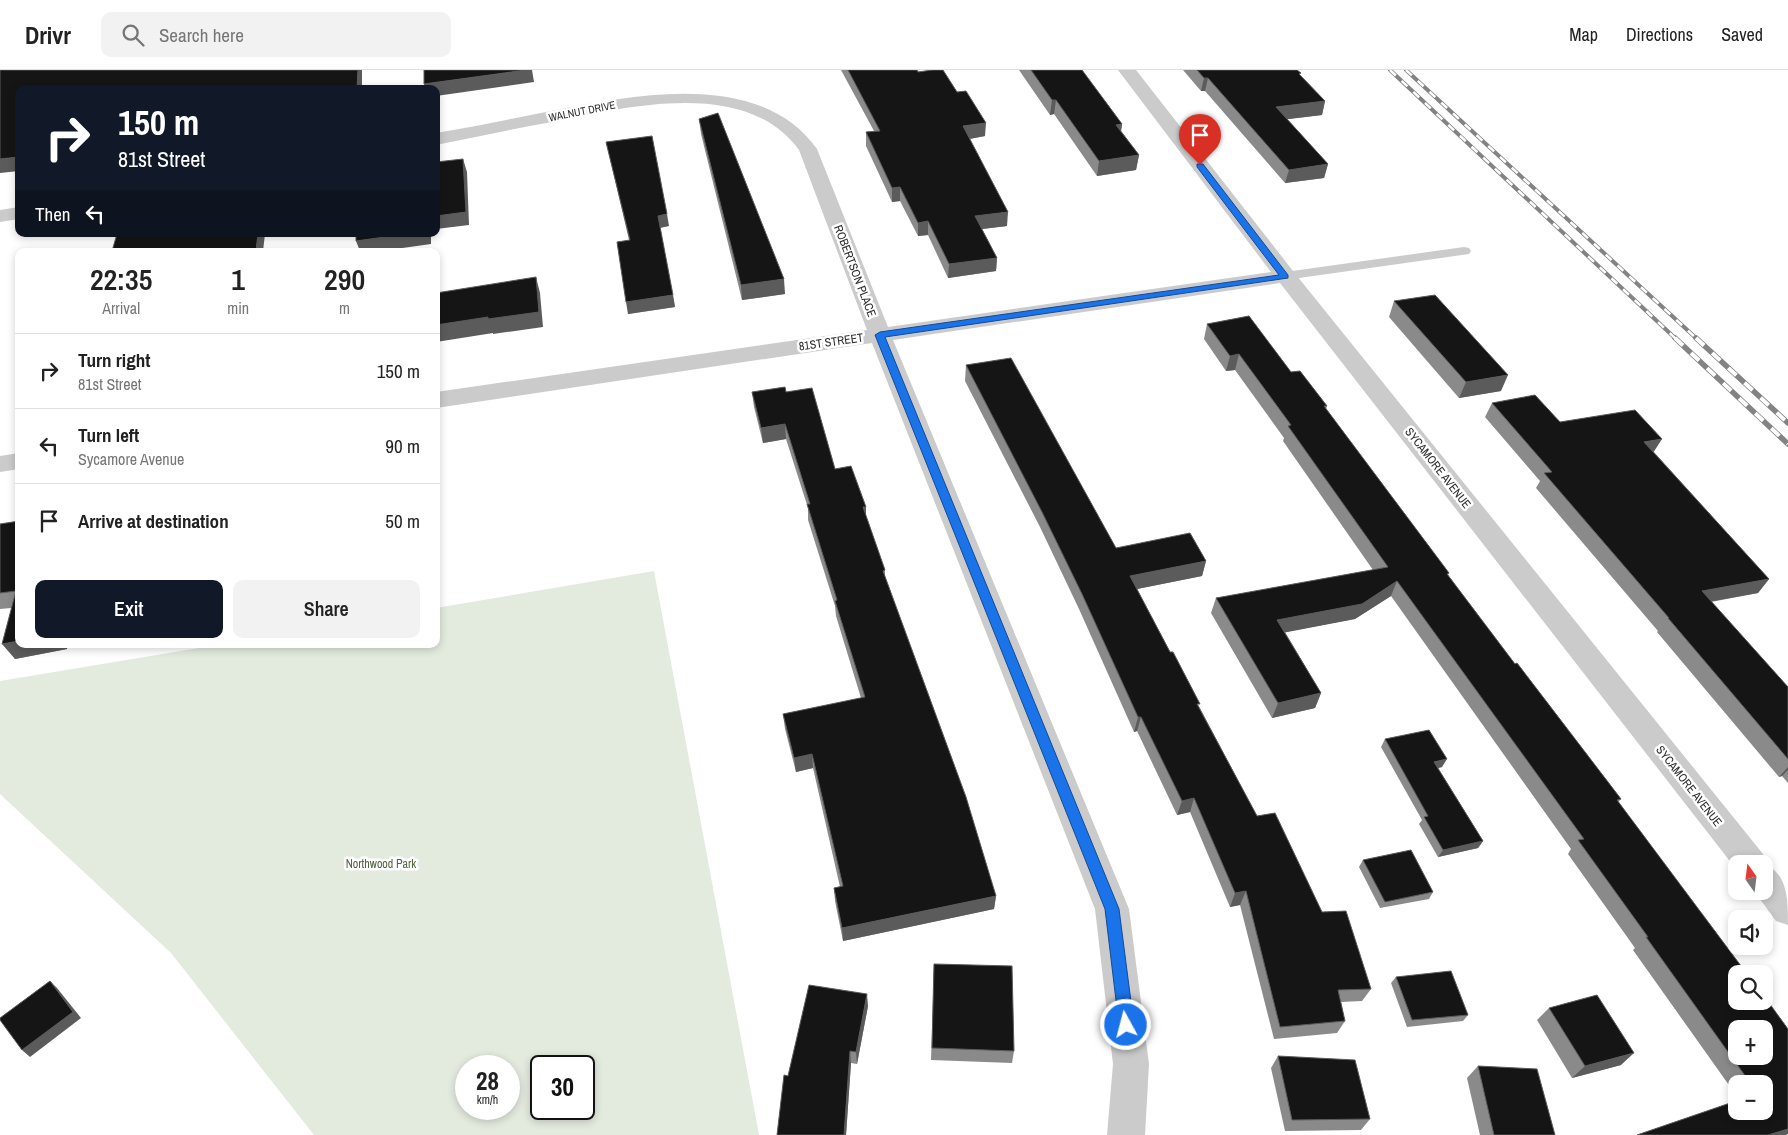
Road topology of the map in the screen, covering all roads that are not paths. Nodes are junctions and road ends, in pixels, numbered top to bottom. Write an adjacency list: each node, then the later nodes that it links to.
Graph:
1 (1128, 70): 7 (street, SYCAMORE AVENUE)
2 (728, 102): 3 (street, WALNUT DRIVE); 8 (street, ROBERTSON PLACE)
3 (440, 138)
4 (15, 214): 5 (street)
5 (0, 216)
6 (1464, 251): 7 (lane)
7 (1285, 276): 8 (street, 81ST STREET); 12 (street, SYCAMORE AVENUE)
8 (880, 335): 9 (street, 81ST STREET); 15 (street, ROBERTSON PLACE)
9 (440, 399)
10 (15, 462): 11 (street)
11 (0, 464)
12 (1745, 855)
13 (1773, 891): 14 (street)
14 (1788, 910)
15 (1126, 1135)

